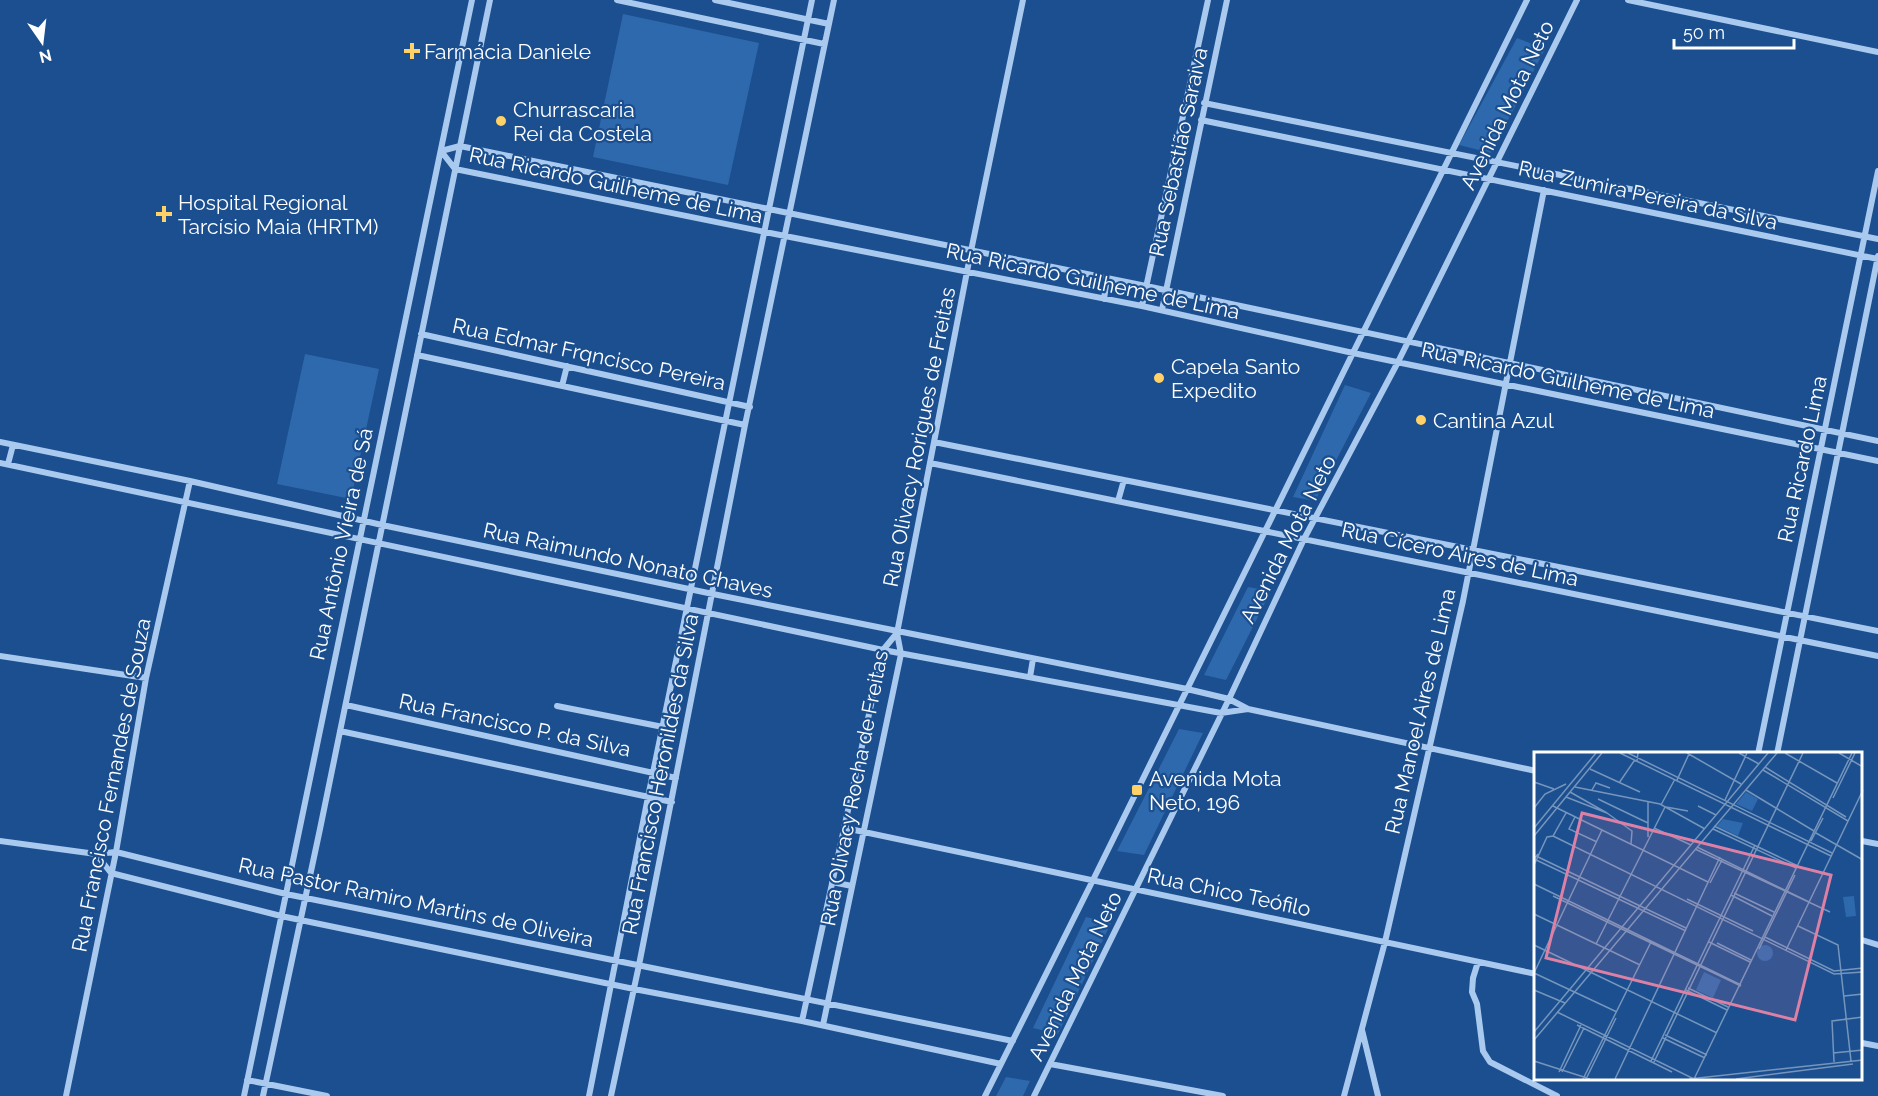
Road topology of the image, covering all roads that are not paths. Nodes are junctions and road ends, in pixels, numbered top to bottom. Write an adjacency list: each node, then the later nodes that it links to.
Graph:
1 (472, 0): 21 (street, Rua Antônio Vieira de Sá)
2 (490, 0): 20 (street, Rua Antônio Vieira de Sá)
3 (617, 0): 15 (street)
4 (716, 0): 13 (street)
5 (812, 0): 13 (street, Rua Francisco Heronildes da Silva)
6 (834, 0): 14 (street, Rua Francisco Heronildes da Silva)
7 (1023, 0): 35 (street, Rua Olivacy Rorigues de Freitas)
8 (1208, 0): 40 (street, Rua Sebastião Saraiva)
9 (1227, 0): 18 (street, Rua Sebastião Saraiva)
10 (1527, 0): 22 (street, Avenida Mota Neto)
11 (1577, 0): 23 (street, Avenida Mota Neto)
12 (1628, 0): 17 (street)
13 (808, 21): 14 (street); 15 (street, Rua Francisco Heronildes da Silva)
14 (829, 24): 16 (street, Rua Francisco Heronildes da Silva)
15 (804, 40): 16 (street); 29 (street, Rua Francisco Heronildes da Silva)
16 (825, 44): 30 (street, Rua Francisco Heronildes da Silva)
17 (1878, 52)
18 (1204, 103): 19 (street, Rua Sebastião Saraiva); 22 (street, Rua Zumira Pereira da Silva)
19 (1201, 120): 25 (street, Rua Zumira Pereira da Silva); 41 (street, Rua Sebastião Saraiva)
20 (460, 146): 21 (street, Rua Ricardo Guilheme de Lima); 24 (street, Rua Antônio Vieira de Sá); 29 (street, Rua Ricardo Guilheme de Lima)
21 (441, 151): 24 (street, Rua Ricardo Guilheme de Lima); 77 (street, Rua Antônio Vieira de Sá)
22 (1451, 153): 23 (street, Rua Zumira Pereira da Silva); 25 (street, Avenida Mota Neto)
23 (1497, 162): 27 (street, Avenida Mota Neto); 33 (street, Rua Zumira Pereira da Silva)
24 (455, 169): 31 (street, Rua Ricardo Guilheme de Lima); 46 (street, Rua Antônio Vieira de Sá)
25 (1443, 170): 27 (street, Rua Zumira Pereira da Silva); 45 (street, Avenida Mota Neto)
26 (1878, 171): 33 (street, Rua Ricardo Lima)
27 (1489, 179): 28 (street, Rua Zumira Pereira da Silva); 47 (street, Avenida Mota Neto)
28 (1544, 190): 36 (street, Rua Zumira Pereira da Silva); 51 (street, Rua Manoel Aires de Lima)
29 (769, 210): 30 (street, Rua Ricardo Guilheme de Lima); 31 (street, Rua Francisco Heronildes da Silva)
30 (789, 214): 32 (street, Rua Francisco Heronildes da Silva); 35 (street, Rua Ricardo Guilheme de Lima)
31 (764, 232): 32 (street, Rua Ricardo Guilheme de Lima); 55 (street, Rua Francisco Heronildes da Silva)
32 (785, 236): 38 (street, Rua Ricardo Guilheme de Lima); 56 (street, Rua Francisco Heronildes da Silva)
33 (1864, 236): 34 (street, Rua Zumira Pereira da Silva); 36 (street, Rua Ricardo Lima)
34 (1878, 239)
35 (971, 251): 38 (street, Rua Olivacy Rorigues de Freitas); 39 (street, Rua Ricardo Guilheme de Lima)
36 (1861, 255): 37 (street, Rua Zumira Pereira da Silva); 59 (street, Rua Ricardo Lima)
37 (1878, 257): 60 (street, Rua Ricardo Lima)
38 (967, 272): 42 (street, Rua Ricardo Guilheme de Lima); 63 (street, Rua Olivacy Rorigues de Freitas)
39 (1107, 279): 40 (street, Rua Ricardo Guilheme de Lima); 42 (street)
40 (1146, 286): 41 (street, Rua Ricardo Guilheme de Lima); 43 (street, Rua Sebastião Saraiva)
41 (1166, 291): 44 (street, Rua Sebastião Saraiva); 45 (street, Rua Ricardo Guilheme de Lima)
42 (1104, 299): 43 (street, Rua Ricardo Guilheme de Lima)
43 (1142, 306): 44 (street, Rua Ricardo Guilheme de Lima)
44 (1162, 310): 48 (street, Rua Ricardo Guilheme de Lima)
45 (1363, 333): 47 (street, Rua Ricardo Guilheme de Lima); 48 (street, Avenida Mota Neto)
46 (421, 334): 49 (street, Rua Antônio Vieira de Sá); 52 (street, Rua Edmar Frqncisco Pereira)
47 (1407, 342): 50 (street, Avenida Mota Neto); 51 (street, Rua Ricardo Guilheme de Lima)
48 (1353, 353): 50 (street, Rua Ricardo Guilheme de Lima); 75 (street, Avenida Mota Neto)
49 (417, 355): 54 (street, Rua Edmar Frqncisco Pereira); 78 (street, Rua Antônio Vieira de Sá)
50 (1398, 362): 53 (street, Rua Ricardo Guilheme de Lima); 76 (street, Avenida Mota Neto)
51 (1510, 364): 53 (street, Rua Manoel Aires de Lima); 59 (street, Rua Ricardo Guilheme de Lima)
52 (567, 366): 54 (street); 55 (street, Rua Edmar Frqncisco Pereira)
53 (1506, 384): 65 (street, Rua Ricardo Guilheme de Lima); 83 (street, Rua Manoel Aires de Lima)
54 (562, 386): 57 (street, Rua Edmar Frqncisco Pereira)
55 (730, 402): 56 (street, Rua Edmar Frqncisco Pereira); 57 (street, Rua Francisco Heronildes da Silva)
56 (750, 407): 58 (street, Rua Francisco Heronildes da Silva)
57 (726, 421): 58 (street, Rua Edmar Frqncisco Pereira); 85 (street, Rua Francisco Heronildes da Silva)
58 (745, 425): 86 (street, Rua Francisco Heronildes da Silva)
59 (1825, 429): 60 (street, Rua Ricardo Guilheme de Lima); 65 (street, Rua Ricardo Lima)
60 (1842, 433): 61 (street, Rua Ricardo Guilheme de Lima); 66 (street, Rua Ricardo Lima)
61 (1878, 441)
62 (0, 442): 64 (street, Rua Raimundo Nonato Chaves)
63 (934, 442): 69 (street, Rua Olivacy Rorigues de Freitas); 71 (street, Rua Cícero Aires de Lima)
64 (13, 445): 70 (street); 72 (street, Rua Raimundo Nonato Chaves)
65 (1821, 449): 66 (street, Rua Ricardo Guilheme de Lima); 88 (street, Rua Ricardo Lima)
66 (1838, 453): 67 (street, Rua Ricardo Guilheme de Lima); 90 (street, Rua Ricardo Lima)
67 (1878, 461)
68 (0, 462): 70 (street, Rua Raimundo Nonato Chaves)
69 (930, 463): 73 (street, Rua Cícero Aires de Lima); 92 (street, Rua Olivacy Rorigues de Freitas)
70 (8, 464): 74 (street, Rua Raimundo Nonato Chaves)
71 (1124, 480): 73 (street); 75 (street, Rua Cícero Aires de Lima)
72 (190, 481): 74 (street, Rua Francisco Fernandes de Souza); 77 (street, Rua Raimundo Nonato Chaves)
73 (1118, 501): 79 (street, Rua Cícero Aires de Lima)
74 (186, 503): 80 (street, Rua Raimundo Nonato Chaves); 101 (street, Rua Francisco Fernandes de Souza)
75 (1275, 511): 76 (street, Rua Cícero Aires de Lima); 79 (street, Avenida Mota Neto)
76 (1315, 520): 81 (street, Avenida Mota Neto); 83 (street, Rua Cícero Aires de Lima)
77 (363, 521): 78 (street, Rua Raimundo Nonato Chaves); 80 (street, Rua Antônio Vieira de Sá)
78 (382, 525): 82 (street, Rua Antônio Vieira de Sá); 85 (street, Rua Raimundo Nonato Chaves)
79 (1265, 531): 81 (street, Rua Cícero Aires de Lima); 102 (street, Avenida Mota Neto)
80 (359, 539): 82 (street, Rua Raimundo Nonato Chaves); 131 (street, Rua Antônio Vieira de Sá)
81 (1304, 539): 84 (street, Rua Cícero Aires de Lima); 103 (street, Avenida Mota Neto)
82 (378, 544): 87 (street, Rua Raimundo Nonato Chaves); 105 (street, Rua Antônio Vieira de Sá)
83 (1473, 550): 84 (street, Rua Manoel Aires de Lima); 88 (street, Rua Cícero Aires de Lima)
84 (1469, 573): 93 (street, Rua Cícero Aires de Lima); 111 (street, Rua Manoel Aires de Lima)
85 (691, 590): 86 (street, Rua Raimundo Nonato Chaves); 87 (street, Rua Francisco Heronildes da Silva)
86 (713, 594): 89 (street, Rua Francisco Heronildes da Silva); 92 (street, Rua Raimundo Nonato Chaves)
87 (687, 609): 89 (street, Rua Raimundo Nonato Chaves); 109 (street, Rua Francisco Heronildes da Silva)
88 (1787, 613): 90 (street, Rua Cícero Aires de Lima); 93 (street, Rua Ricardo Lima)
89 (709, 614): 95 (street, Rua Raimundo Nonato Chaves); 116 (street, Rua Francisco Heronildes da Silva)
90 (1805, 617): 91 (street, Rua Cícero Aires de Lima); 94 (street, Rua Ricardo Lima)
91 (1878, 631)
92 (897, 633): 95 (street, Rua Olivacy Rocha de Freitas); 96 (street, Rua Olivacy Rocha de Freitas); 99 (street, Rua Raimundo Nonato Chaves)
93 (1782, 637): 94 (street, Rua Cícero Aires de Lima); 112 (street, Rua Ricardo Lima)
94 (1801, 640): 98 (street, Rua Cícero Aires de Lima); 113 (street, Rua Ricardo Lima)
95 (883, 651): 96 (street, Rua Raimundo Nonato Chaves); 119 (street, Rua Olivacy Rocha de Freitas)
96 (901, 654): 100 (street, Rua Raimundo Nonato Chaves); 120 (street, Rua Olivacy Rocha de Freitas)
97 (0, 656): 101 (street)
98 (1878, 656)
99 (1033, 659): 100 (street); 102 (street, Rua Raimundo Nonato Chaves)
100 (1030, 677): 104 (street, Rua Raimundo Nonato Chaves)
101 (146, 678): 124 (street, Rua Francisco Fernandes de Souza)
102 (1187, 690): 103 (street, Rua Raimundo Nonato Chaves); 104 (street, Avenida Mota Neto)
103 (1229, 699): 107 (street, Rua Raimundo Nonato Chaves); 108 (street, Avenida Mota Neto)
104 (1179, 704): 108 (street, Rua Raimundo Nonato Chaves); 127 (street, Avenida Mota Neto)
105 (345, 705): 110 (street, Rua Antônio Vieira de Sá); 115 (street, Rua Francisco P. da Silva)
106 (557, 706): 109 (street)
107 (1248, 709): 108 (street, Rua Raimundo Nonato Chaves); 111 (street, Rua Raimundo Nonato Chaves)
108 (1221, 713): 130 (street, Avenida Mota Neto)
109 (663, 727): 115 (street, Rua Francisco Heronildes da Silva)
110 (340, 731): 117 (street, Rua Francisco P. da Silva); 132 (street, Rua Antônio Vieira de Sá)
111 (1429, 748): 114 (street, Rua Raimundo Nonato Chaves); 136 (street, Rua Manoel Aires de Lima)
112 (1758, 752)
113 (1777, 752)
114 (1534, 771)
115 (654, 772): 116 (street, Rua Francisco P. da Silva); 117 (street, Rua Francisco Heronildes da Silva)
116 (676, 778): 118 (street, Rua Francisco Heronildes da Silva)
117 (648, 797): 118 (street, Rua Francisco P. da Silva); 138 (street, Rua Francisco Heronildes da Silva)
118 (672, 802): 140 (street, Rua Francisco Heronildes da Silva)
119 (844, 828): 120 (street, Rua Chico Teófilo); 128 (street, Rua Olivacy Rocha de Freitas)
120 (862, 832): 127 (street, Rua Chico Teófilo); 129 (street, Rua Olivacy Rocha de Freitas)
121 (0, 841): 125 (street, Rua Pastor Ramiro Martins de Oliveira)
122 (1863, 841): 123 (street)
123 (1878, 844)
124 (116, 852): 125 (street, Rua Pastor Ramiro Martins de Oliveira); 126 (street, Rua Francisco Fernandes de Souza); 131 (street, Rua Pastor Ramiro Martins de Oliveira)
125 (96, 854): 126 (street)
126 (111, 873): 133 (street, Rua Pastor Ramiro Martins de Oliveira); 156 (street, Rua Francisco Fernandes de Souza)
127 (1093, 880): 130 (street, Rua Chico Teófilo); 149 (street, Avenida Mota Neto)
128 (832, 882): 129 (street); 144 (street, Rua Olivacy Rocha de Freitas)
129 (852, 886): 145 (street, Rua Olivacy Rocha de Freitas)
130 (1136, 889): 136 (street, Rua Chico Teófilo); 153 (street, Avenida Mota Neto)
131 (286, 894): 132 (street, Rua Pastor Ramiro Martins de Oliveira); 133 (street, Rua Antônio Vieira de Sá)
132 (305, 898): 134 (street, Rua Antônio Vieira de Sá); 138 (street, Rua Pastor Ramiro Martins de Oliveira)
133 (281, 916): 134 (street, Rua Pastor Ramiro Martins de Oliveira); 154 (street, Rua Antônio Vieira de Sá)
134 (301, 920): 142 (street, Rua Pastor Ramiro Martins de Oliveira); 155 (street, Rua Antônio Vieira de Sá)
135 (1863, 940): 137 (street)
136 (1384, 942): 139 (street, Rua Chico Teófilo); 148 (street, Rua Manoel Aires de Lima)
137 (1878, 945)
138 (616, 961): 140 (street, Rua Pastor Ramiro Martins de Oliveira); 142 (street, Rua Francisco Heronildes da Silva)
139 (1478, 962): 141 (street, Rua Chico Teófilo); 167 (street)
140 (639, 965): 143 (street, Rua Francisco Heronildes da Silva); 144 (street, Rua Pastor Ramiro Martins de Oliveira)
141 (1534, 974)
142 (611, 984): 143 (street, Rua Pastor Ramiro Martins de Oliveira); 160 (street, Rua Francisco Heronildes da Silva)
143 (634, 989): 146 (street, Rua Pastor Ramiro Martins de Oliveira); 161 (street, Rua Francisco Heronildes da Silva)
144 (806, 999): 145 (street, Rua Pastor Ramiro Martins de Oliveira); 146 (street, Rua Olivacy Rocha de Freitas)
145 (826, 1003): 147 (street, Rua Olivacy Rocha de Freitas); 149 (street, Rua Pastor Ramiro Martins de Oliveira)
146 (802, 1021): 147 (street, Rua Pastor Ramiro Martins de Oliveira)
147 (823, 1025): 152 (street, Rua Pastor Ramiro Martins de Oliveira)
148 (1362, 1029): 165 (street, Rua Manoel Aires de Lima); 166 (street)
149 (1012, 1041): 152 (street, Avenida Mota Neto)
150 (1863, 1043): 151 (street)
151 (1878, 1046)
152 (1001, 1064): 162 (street, Avenida Mota Neto)
153 (1050, 1064): 163 (street, Avenida Mota Neto); 164 (street)
154 (247, 1080): 155 (street); 157 (street, Rua Antônio Vieira de Sá)
155 (266, 1083): 158 (street, Rua Antônio Vieira de Sá); 159 (street)
156 (66, 1096)
157 (244, 1096)
158 (263, 1096)
159 (327, 1096)
160 (589, 1096)
161 (610, 1096)
162 (985, 1096)
163 (1034, 1096)
164 (1223, 1096)
165 (1344, 1096)
166 (1378, 1096)
167 (1557, 1096)

